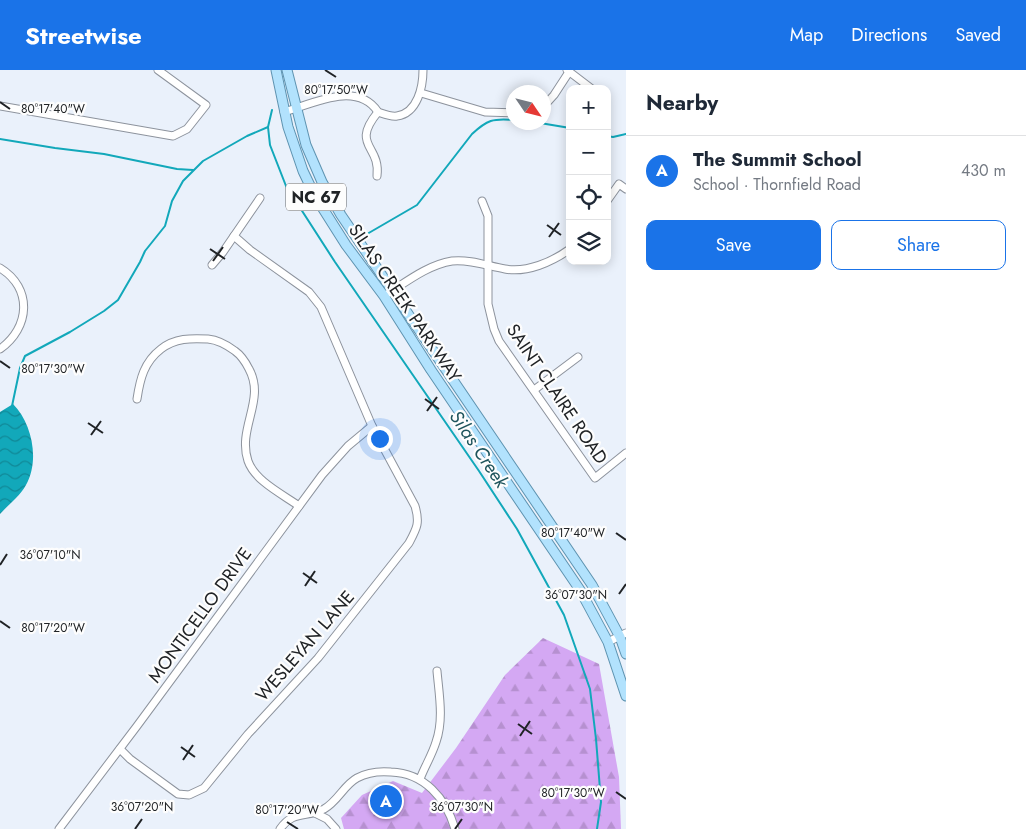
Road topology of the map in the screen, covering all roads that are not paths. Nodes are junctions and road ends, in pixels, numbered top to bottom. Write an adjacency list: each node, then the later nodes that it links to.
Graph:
1 (158, 70): 9 (street)
2 (276, 70): 11 (main road, SILAS CREEK PARKWAY / NC 67)
3 (287, 70): 10 (main road, SILAS CREEK PARKWAY / NC 67)
4 (422, 70): 7 (street)
5 (568, 71): 6 (street); 8 (street)
6 (587, 85)
7 (421, 93): 12 (street); 13 (street)
8 (551, 98)
9 (0, 106)
10 (296, 108): 11 (street); 12 (street); 24 (main road, SILAS CREEK PARKWAY / NC 67)
11 (284, 112): 25 (main road, SILAS CREEK PARKWAY / NC 67)
12 (378, 112): 14 (street)
13 (506, 113)
14 (377, 176)
15 (626, 189): 16 (street)
16 (611, 195)
17 (260, 198): 19 (street)
18 (482, 201): 22 (street, SAINT CLAIRE ROAD)
19 (234, 236): 21 (street); 30 (street)
20 (566, 251): 22 (street)
21 (212, 265)
22 (487, 265): 24 (street); 28 (street, SAINT CLAIRE ROAD)
23 (0, 268): 26 (street)
24 (393, 290): 25 (street); 33 (main road, SILAS CREEK PARKWAY / NC 67)
25 (384, 296): 34 (main road, SILAS CREEK PARKWAY / NC 67)
26 (0, 349)
27 (578, 357): 28 (street)
28 (534, 390): 31 (street, SAINT CLAIRE ROAD)
29 (137, 399): 32 (street)
30 (372, 426): 32 (street, MONTICELLO DRIVE); 38 (street, WESLEYAN LANE)
31 (626, 453)
32 (298, 506): 38 (street, MONTICELLO DRIVE)
33 (623, 635): 34 (street); 35 (main road, SILAS CREEK PARKWAY / NC 67)
34 (608, 642): 37 (main road, SILAS CREEK PARKWAY / NC 67)
35 (626, 654)
36 (437, 671): 39 (street)
37 (626, 696)
38 (120, 749): 41 (street, MONTICELLO DRIVE)
39 (420, 778): 40 (street); 44 (street)
40 (313, 812): 42 (street); 43 (street)
41 (59, 829)
42 (280, 829)
43 (336, 829)
44 (455, 829)

